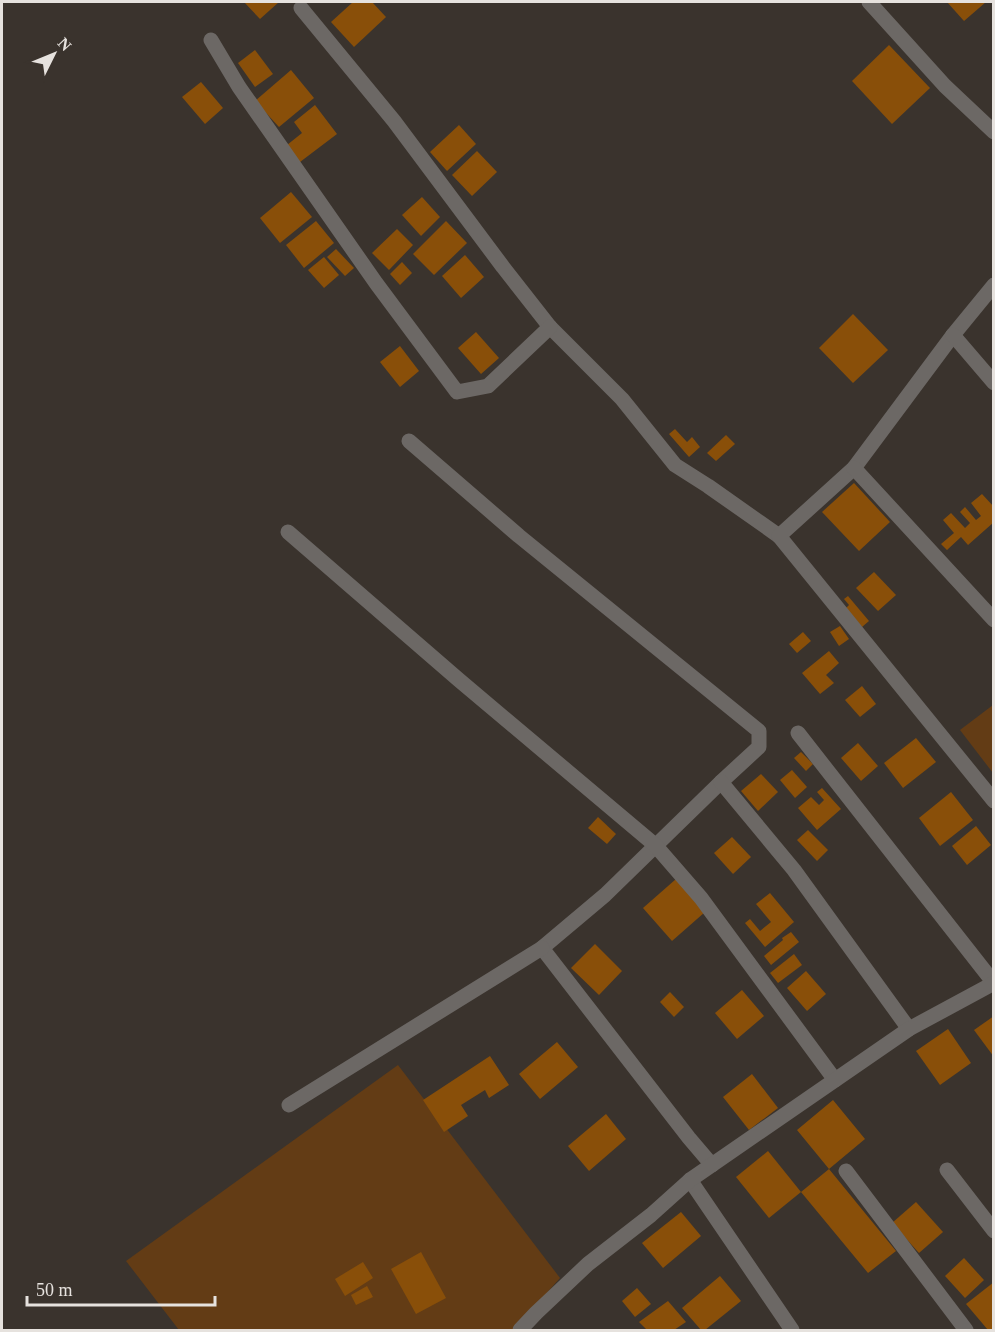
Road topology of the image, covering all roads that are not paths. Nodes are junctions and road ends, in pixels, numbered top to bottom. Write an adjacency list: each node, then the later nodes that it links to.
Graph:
1 (869, 2): 4 (street)
2 (302, 8): 6 (street)
3 (211, 40): 6 (street)
4 (993, 132)
5 (993, 285): 7 (street)
6 (550, 327): 12 (street)
7 (953, 335): 8 (street); 10 (street)
8 (993, 383)
9 (409, 441): 15 (street)
10 (854, 468): 12 (street); 13 (street)
11 (288, 532): 17 (street)
12 (780, 536): 16 (street)
13 (993, 620)
14 (798, 733): 19 (street)
15 (721, 782): 17 (street); 20 (street)
16 (993, 801)
17 (656, 845): 18 (street); 21 (street)
18 (542, 948): 22 (street); 23 (street)
19 (993, 983): 20 (street)
20 (909, 1029): 21 (street)
21 (835, 1080): 23 (street)
22 (289, 1105)
23 (712, 1165): 26 (street)
24 (947, 1170): 27 (street)
25 (846, 1171): 30 (street)
26 (690, 1180): 28 (street); 29 (street)
27 (993, 1231)
28 (520, 1330)
29 (792, 1330)
30 (966, 1330)

